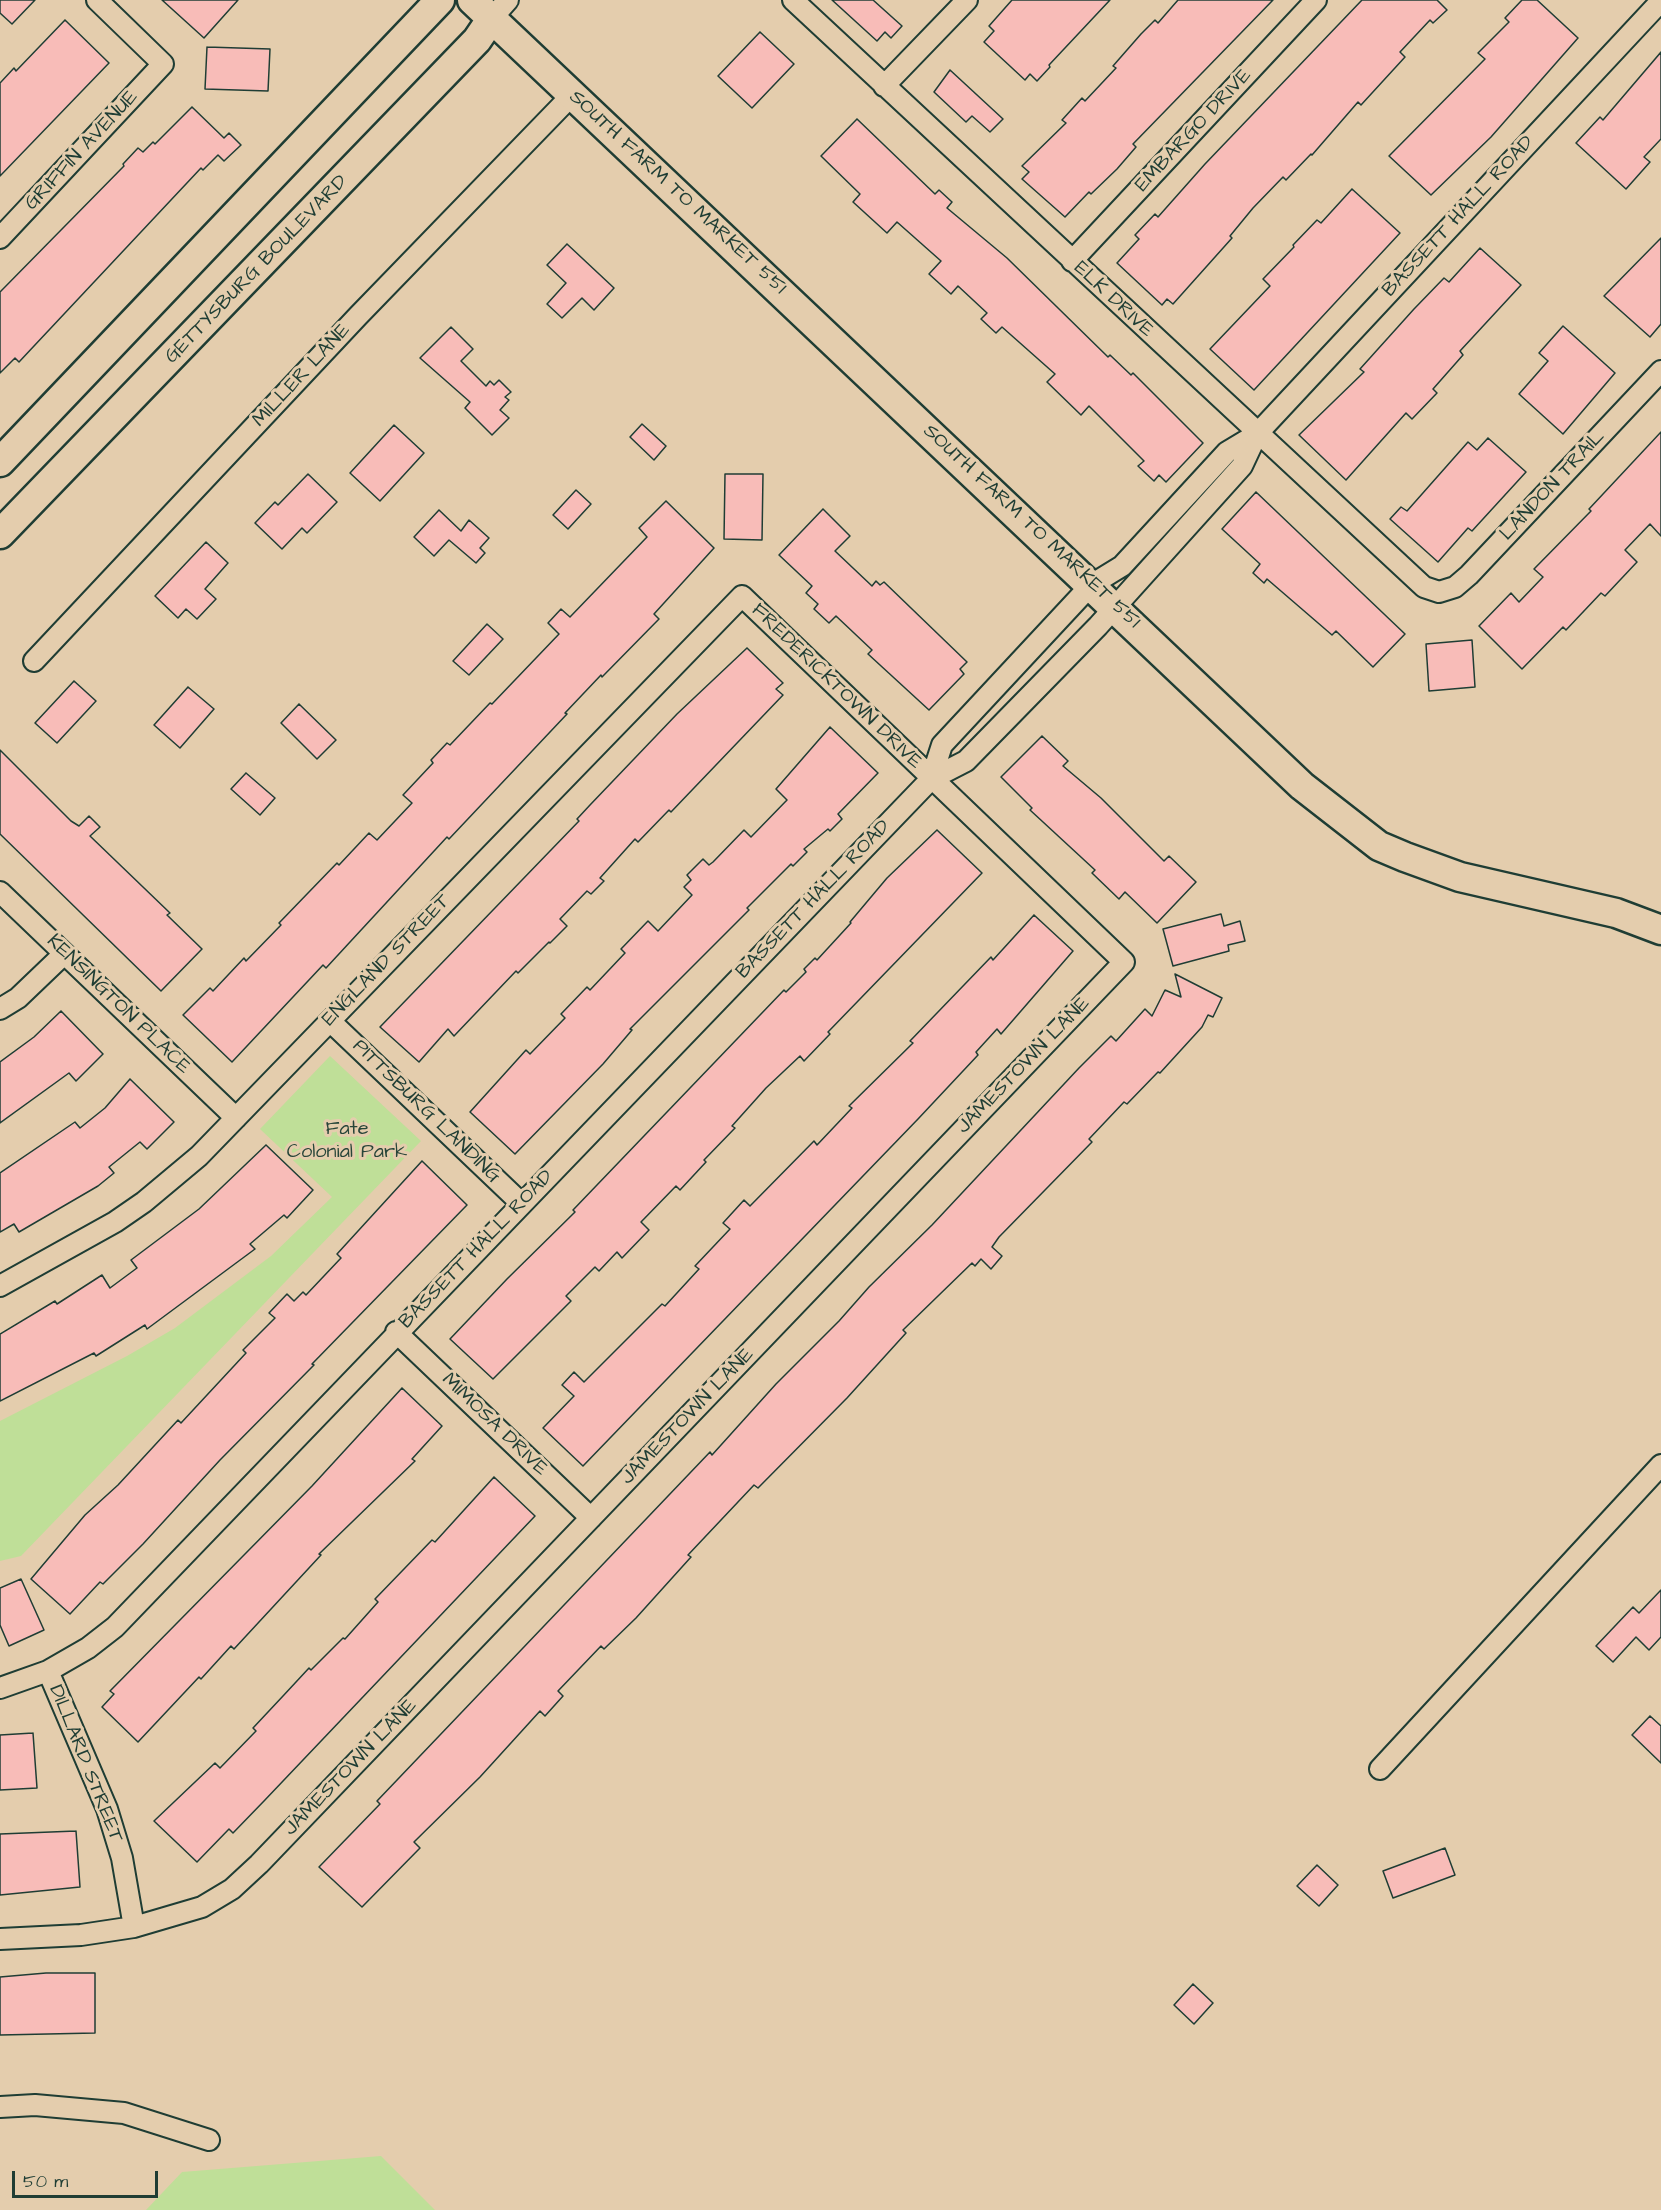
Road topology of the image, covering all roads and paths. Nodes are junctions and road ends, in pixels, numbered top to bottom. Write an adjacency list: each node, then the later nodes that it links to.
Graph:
1 (97, 0): 10 (street, GRIFFIN AVENUE)
2 (440, 0): 14 (main road)
3 (793, 0): 8 (street, ELK DRIVE)
4 (966, 0): 8 (street)
5 (1316, 0): 11 (street, EMBARGO DRIVE)
6 (1661, 1): 13 (street, BASSETT HALL ROAD)
7 (490, 6): 9 (main road, SOUTH FARM TO MARKET 551); 15 (main road, GETTYSBURG BOULEVARD)
8 (884, 86): 11 (street, ELK DRIVE)
9 (573, 94): 16 (main road, SOUTH FARM TO MARKET 551); 20 (street, MILLER LANE)
10 (0, 238)
11 (1072, 261): 13 (street, ELK DRIVE)
12 (1661, 371): 17 (street, LANDON TRAIL)
13 (1257, 434): 16 (street, BASSETT HALL ROAD); 17 (street, ELK DRIVE); 19 (street, BASSETT HALL ROAD)
14 (0, 462)
15 (0, 534)
16 (1091, 585): 19 (main road, SOUTH FARM TO MARKET 551); 21 (street, BASSETT HALL ROAD)
17 (1439, 592)
18 (742, 596): 21 (street, FREDERICKTOWN DRIVE); 26 (street, ENGLAND STREET)
19 (1114, 606): 21 (street, BASSETT HALL ROAD); 23 (main road, SOUTH FARM TO MARKET 551)
20 (34, 661)
21 (931, 779): 28 (street, BASSETT HALL ROAD); 32 (street, JAMESTOWN LANE)
22 (0, 892): 24 (street, KENSINGTON PLACE)
23 (1661, 930)
24 (64, 954): 25 (street); 27 (street, KENSINGTON PLACE)
25 (0, 1009)
26 (330, 1021): 27 (street, ENGLAND STREET); 28 (street, PITTSBURG LANDING)
27 (236, 1118): 29 (street, ENGLAND STREET)
28 (522, 1204): 30 (street, BASSETT HALL ROAD)
29 (0, 1286)
30 (396, 1332): 32 (street, MIMOSA DRIVE); 33 (street, BASSETT HALL ROAD)
31 (1661, 1465): 35 (street)
32 (591, 1518): 36 (street, JAMESTOWN LANE)
33 (48, 1671): 34 (street, BASSETT HALL ROAD); 36 (street, DILLARD STREET)
34 (0, 1688)
35 (1380, 1769)
36 (134, 1928): 37 (street, JAMESTOWN LANE)
37 (0, 1939)
38 (0, 2107): 39 (street)
39 (209, 2140)

